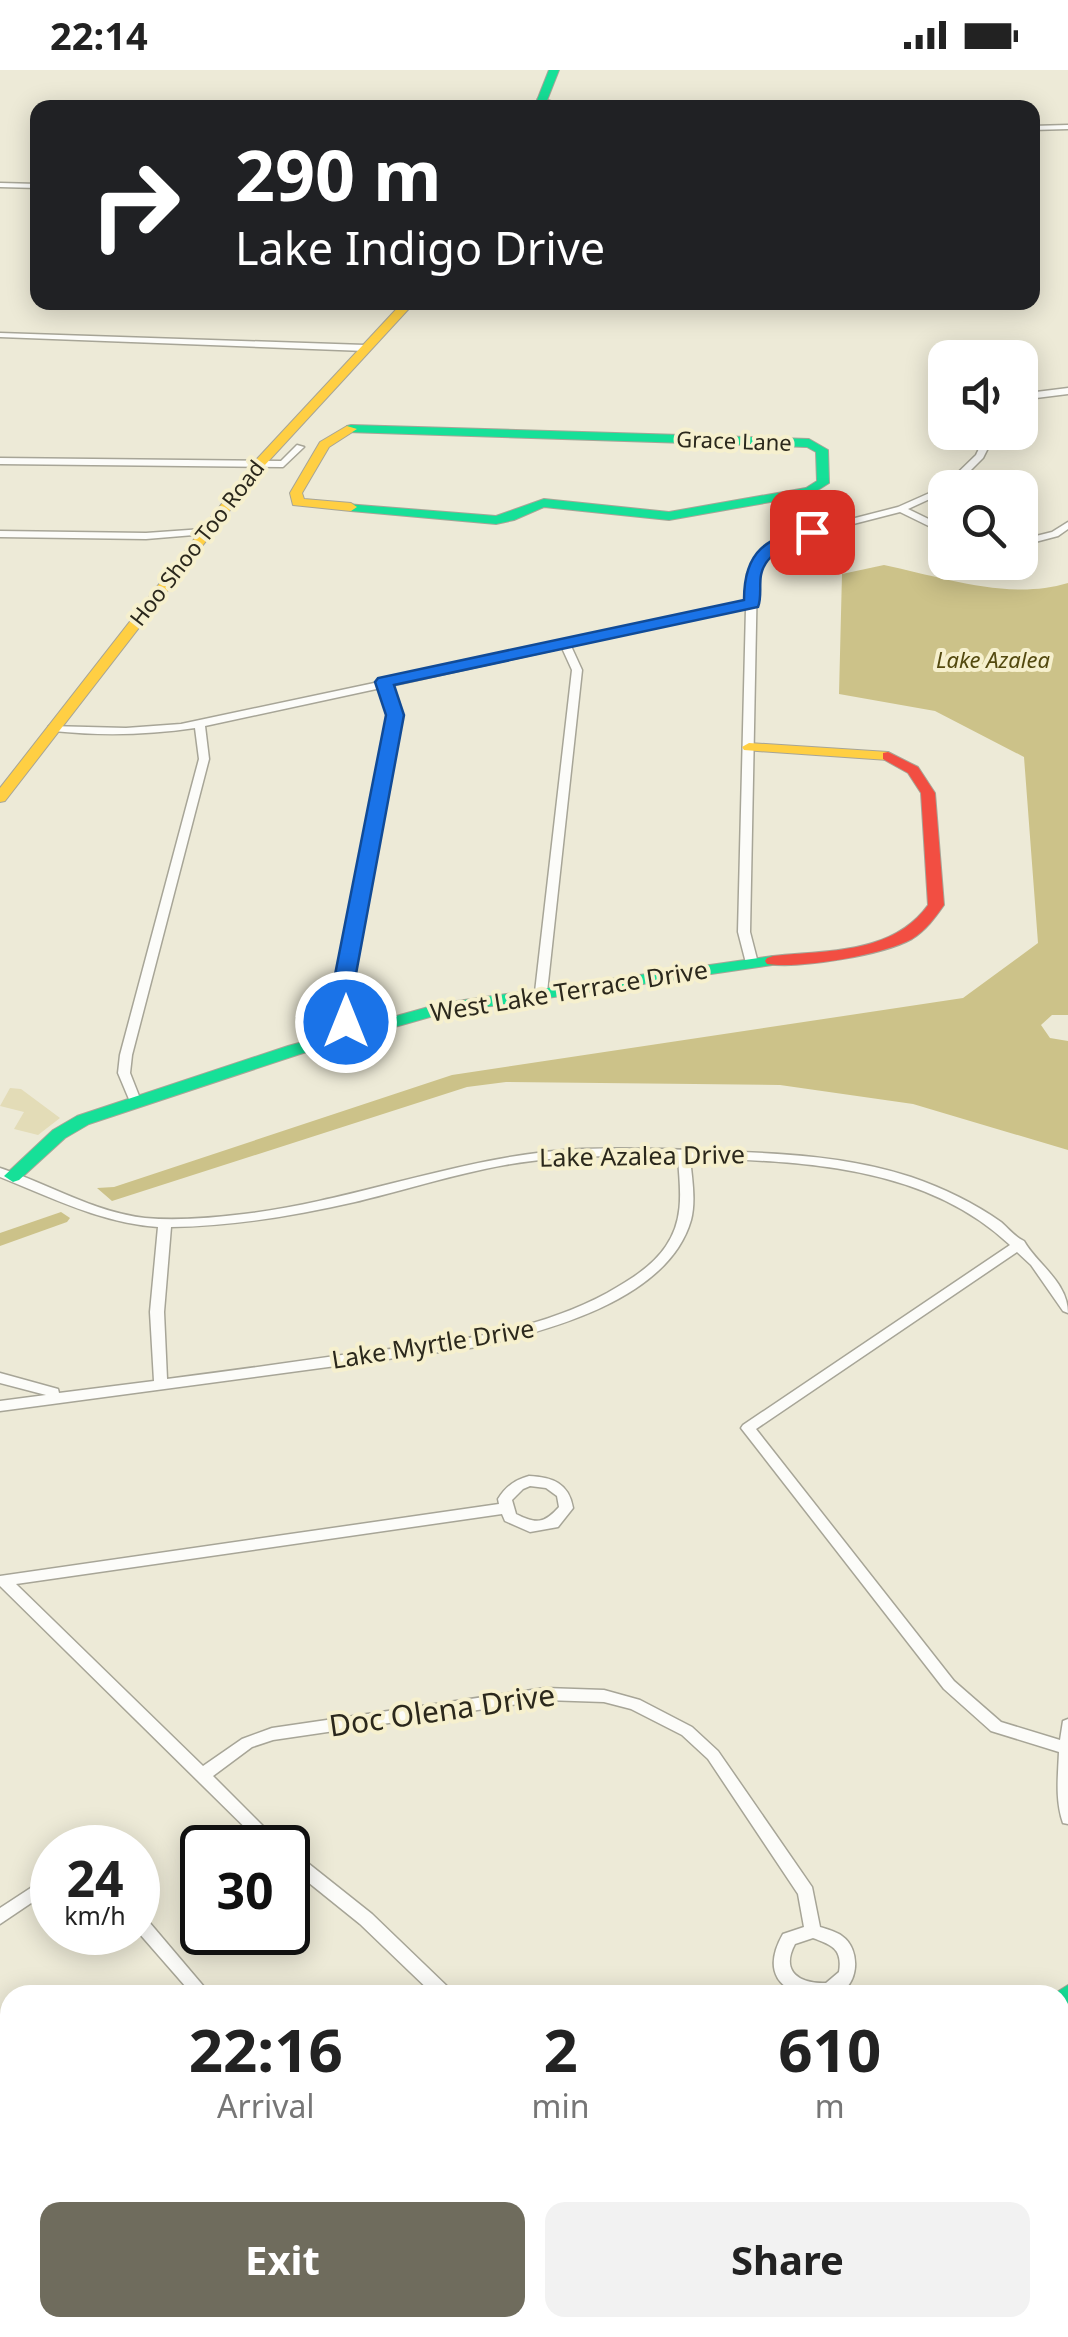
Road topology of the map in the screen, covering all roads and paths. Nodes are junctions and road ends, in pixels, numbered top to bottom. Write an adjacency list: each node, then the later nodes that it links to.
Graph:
1 (554, 70): 2 (street)
2 (542, 100)
3 (1068, 127): 4 (street)
4 (1040, 128)
5 (0, 184): 6 (street)
6 (30, 186)
7 (402, 310): 9 (street, Hoo Shoo Too Road)
8 (0, 335): 9 (street)
9 (365, 348): 12 (street, Hoo Shoo Too Road)
10 (1068, 391): 11 (street)
11 (1038, 395)
12 (277, 443): 13 (street); 16 (street, Hoo Shoo Too Road)
13 (300, 447): 14 (street); 16 (street)
14 (321, 450): 14 (street, Grace Lane)
15 (0, 460): 16 (street)
16 (259, 464): 22 (street, Hoo Shoo Too Road)
17 (928, 497): 18 (street)
18 (902, 509): 19 (street); 24 (street)
19 (928, 522)
20 (1068, 525): 23 (street)
21 (0, 534): 22 (street)
22 (199, 537): 28 (street, Hoo Shoo Too Road)
23 (1038, 539)
24 (752, 604): 25 (street); 29 (street)
25 (564, 643): 26 (street); 32 (street)
26 (384, 682): 27 (street); 33 (street)
27 (200, 724): 28 (street); 34 (street)
28 (54, 728): 30 (street, Hoo Shoo Too Road)
29 (748, 748): 31 (street); 31 (street, West Lake Terrace Drive)
30 (0, 798)
31 (752, 963): 32 (street, West Lake Terrace Drive)
32 (541, 992): 33 (street, West Lake Terrace Drive)
33 (353, 1032): 34 (street, West Lake Terrace Drive)
34 (134, 1101): 36 (street, West Lake Terrace Drive)
35 (684, 1154): 37 (street, Lake Azalea Drive); 38 (street, Lake Azalea Drive); 41 (street, Lake Myrtle Drive)
36 (6, 1174): 37 (street, Lake Azalea Drive)
37 (165, 1223): 41 (street)
38 (1020, 1244): 39 (street, Lake Azalea Drive); 47 (street)
39 (1068, 1308)
40 (0, 1378): 42 (street, Lake Myrtle Drive)
41 (161, 1384): 42 (street, Lake Myrtle Drive)
42 (76, 1394): 43 (street, Lake Myrtle Drive)
43 (0, 1406)
44 (505, 1508): 45 (street)
45 (2, 1581): 48 (street)
46 (1068, 1725): 47 (street)
47 (1066, 1748): 49 (street)
48 (202, 1775): 50 (street); 54 (street, Doc Olena Drive)
49 (1068, 1818)
50 (254, 1825)
51 (310, 1874): 57 (street)
52 (30, 1896): 53 (street)
53 (0, 1917)
54 (813, 1931): 58 (street); 59 (street)
55 (160, 1946): 56 (street)
56 (195, 1985)
57 (435, 1985)
58 (798, 1985)
59 (837, 1985)

